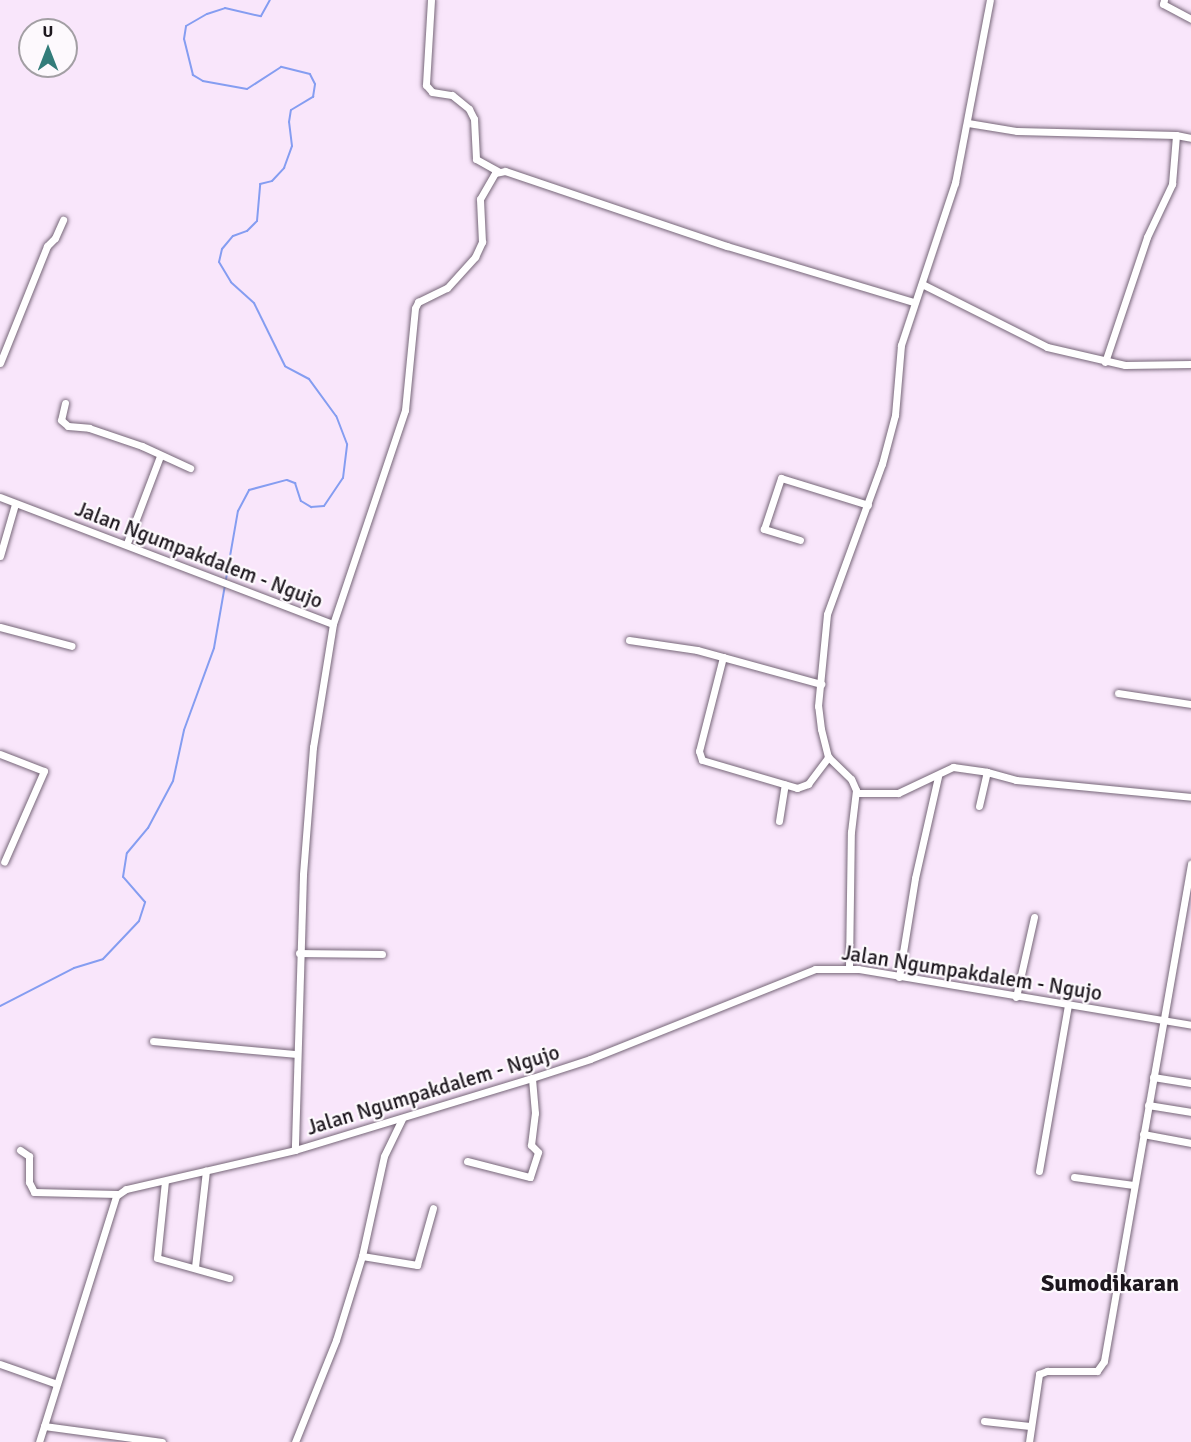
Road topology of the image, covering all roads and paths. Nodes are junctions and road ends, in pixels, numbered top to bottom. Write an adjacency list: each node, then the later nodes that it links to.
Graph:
1 (431, 0): 8 (street)
2 (990, 0): 5 (street)
3 (1164, 0): 4 (street)
4 (1191, 19)
5 (968, 123): 6 (street); 10 (street)
6 (1176, 135): 7 (street); 12 (street)
7 (1191, 138)
8 (499, 172): 11 (street); 24 (street)
9 (63, 220): 13 (street)
10 (922, 284): 11 (street); 12 (street)
11 (915, 302): 20 (street)
12 (1106, 362): 14 (street)
13 (0, 363)
14 (1191, 364)
15 (65, 403): 16 (street)
16 (160, 456): 17 (street); 22 (street)
17 (190, 468)
18 (0, 498): 19 (street, Jalan Ngumpakdalem - Ngujo)
19 (15, 504): 22 (street, Jalan Ngumpakdalem - Ngujo); 23 (street)
20 (868, 505): 21 (street); 29 (street)
21 (800, 540)
22 (127, 543): 24 (street, Jalan Ngumpakdalem - Ngujo)
23 (0, 556)
24 (333, 624): 44 (street, Jalan Ngumpakdalem - Ngujo)
25 (0, 627): 27 (street)
26 (629, 640): 28 (street)
27 (72, 646)
28 (723, 657): 29 (street); 36 (street)
29 (821, 684): 33 (street)
30 (1118, 693): 31 (street)
31 (1191, 704)
32 (0, 754): 41 (street)
33 (828, 757): 36 (street); 37 (street)
34 (987, 772): 35 (street); 38 (street); 39 (street)
35 (938, 777): 37 (street); 47 (street)
36 (785, 784): 40 (street)
37 (856, 793): 46 (street)
38 (1191, 797)
39 (979, 806)
40 (779, 821)
41 (4, 862)
42 (1191, 864): 50 (street)
43 (1034, 917): 48 (street)
44 (299, 953): 45 (street); 53 (street, Jalan Ngumpakdalem - Ngujo)
45 (382, 954)
46 (849, 967): 47 (street, Jalan Ngumpakdalem - Ngujo); 55 (street, Jalan Ngumpakdalem - Ngujo)
47 (899, 977): 48 (street, Jalan Ngumpakdalem - Ngujo)
48 (1016, 997): 49 (street, Jalan Ngumpakdalem - Ngujo)
49 (1068, 1005): 50 (street, Jalan Ngumpakdalem - Ngujo); 66 (street)
50 (1163, 1020): 51 (street, Jalan Ngumpakdalem - Ngujo); 54 (street)
51 (1191, 1025)
52 (153, 1041): 53 (street)
53 (296, 1054): 63 (street, Jalan Ngumpakdalem - Ngujo)
54 (1153, 1077): 56 (street); 57 (street)
55 (532, 1078): 59 (street, Jalan Ngumpakdalem - Ngujo); 64 (street)
56 (1191, 1083)
57 (1148, 1105): 58 (street); 60 (street)
58 (1191, 1112)
59 (402, 1119): 63 (street, Jalan Ngumpakdalem - Ngujo); 72 (street)
60 (1143, 1134): 61 (street); 69 (street)
61 (1191, 1143)
62 (20, 1150): 70 (street)
63 (294, 1150): 65 (street)
64 (466, 1161)
65 (206, 1171): 68 (street); 73 (street)
66 (1039, 1171)
67 (1074, 1177): 69 (street)
68 (165, 1181): 70 (street); 73 (street)
69 (1133, 1185): 79 (street)
70 (117, 1194): 76 (street)
71 (433, 1208): 72 (street)
72 (362, 1256): 82 (street)
73 (195, 1267): 74 (street)
74 (229, 1278)
75 (0, 1364): 76 (street)
76 (57, 1384): 78 (street)
77 (984, 1421): 79 (street)
78 (44, 1426): 80 (street); 81 (street)
79 (1030, 1426): 83 (street)
80 (39, 1442)
81 (162, 1442)
82 (295, 1442)
83 (1029, 1442)

